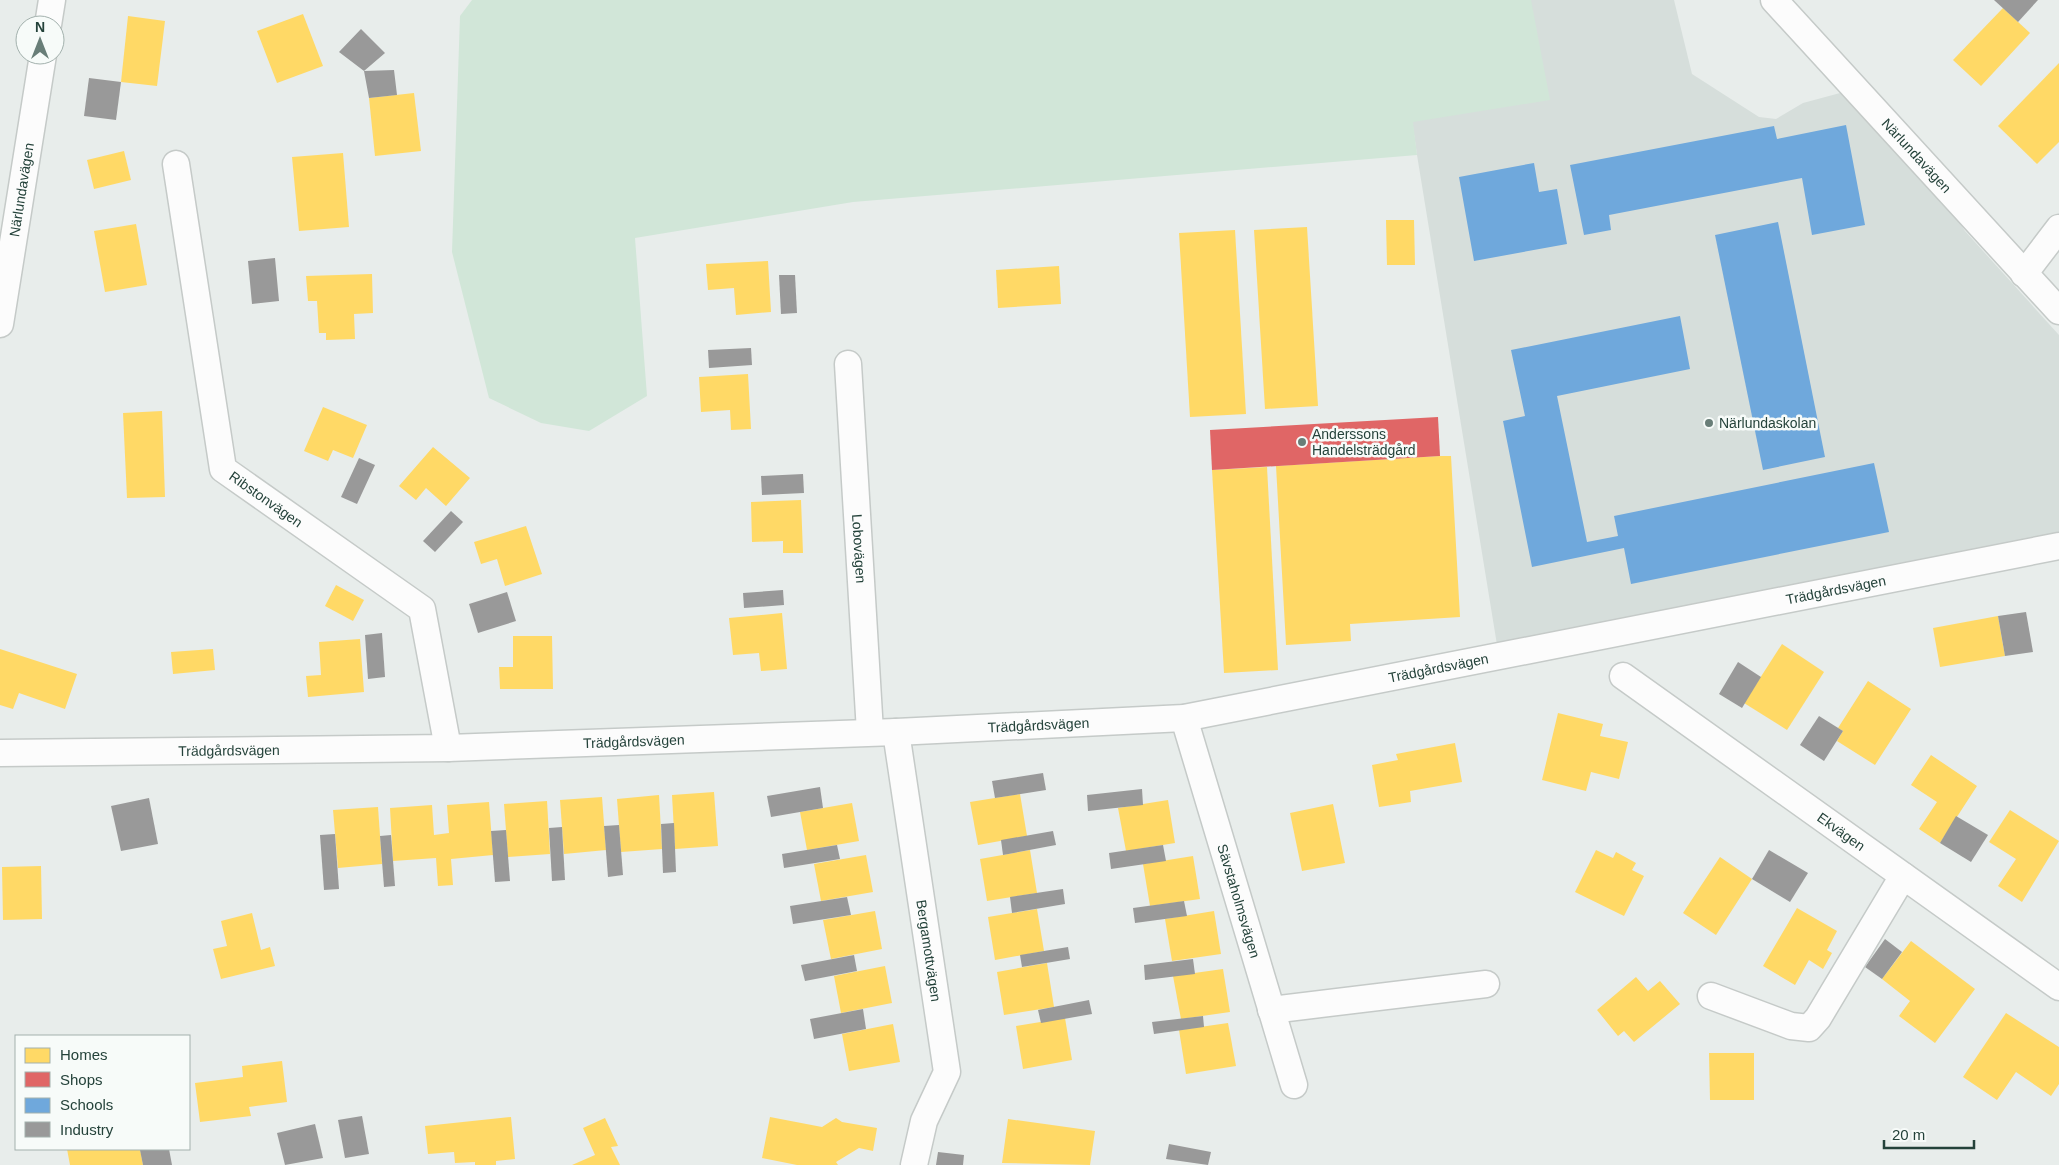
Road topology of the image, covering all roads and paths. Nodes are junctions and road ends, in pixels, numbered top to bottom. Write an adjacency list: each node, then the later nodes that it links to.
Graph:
1 (52, 0): 3 (street)
2 (1774, 0): 7 (street, Närlundavägen)
3 (50, 15)
4 (41, 65): 9 (street, Närlundavägen)
5 (176, 164): 16 (street, Ribstonvägen)
6 (2059, 228): 7 (street)
7 (2024, 274): 8 (street, Närlundavägen)
8 (2059, 311)
9 (0, 324)
10 (848, 364): 14 (street, Lobovägen)
11 (2059, 546): 13 (street, Trädgårdsvägen)
12 (1623, 676): 18 (street, Ekvägen)
13 (1184, 718): 15 (street, Trädgårdsvägen); 22 (street, Sävstaholmsvägen)
14 (870, 732): 15 (street, Trädgårdsvägen); 16 (street, Trädgårdsvägen)
15 (896, 732): 24 (street, Bergamottvägen)
16 (448, 748): 17 (street, Trädgårdsvägen)
17 (0, 753)
18 (1903, 876): 20 (street, Ekvägen); 21 (street)
19 (1486, 984): 22 (street)
20 (2059, 987)
21 (1711, 996)
22 (1271, 1010): 23 (street, Sävstaholmsvägen)
23 (1294, 1084)
24 (914, 1165)

